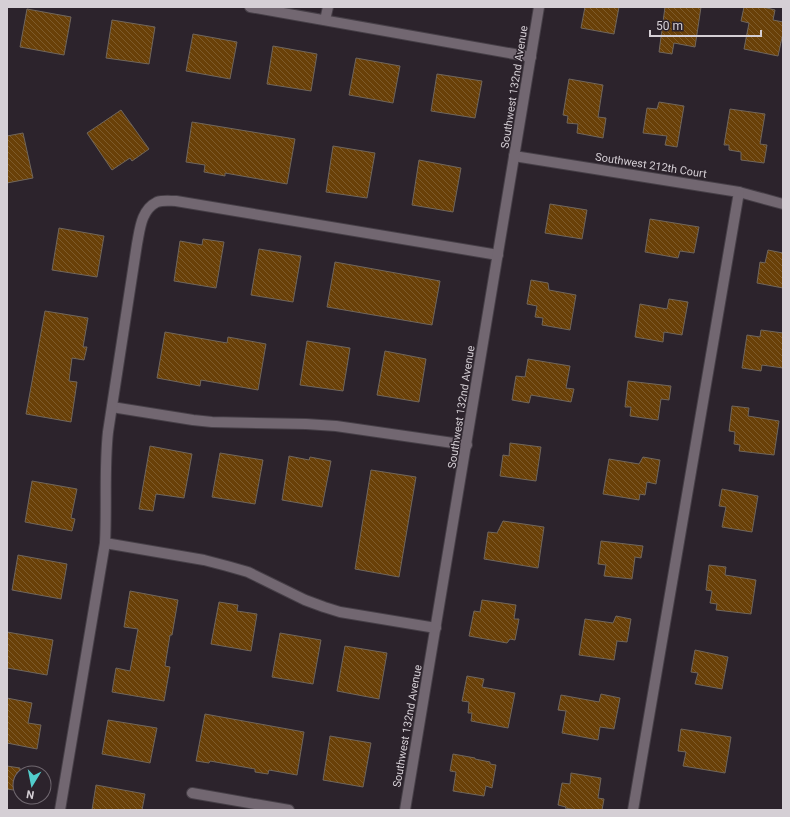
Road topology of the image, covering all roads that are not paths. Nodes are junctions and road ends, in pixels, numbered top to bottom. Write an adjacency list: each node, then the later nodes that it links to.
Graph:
1 (250, 7): 4 (street)
2 (328, 7): 4 (street)
3 (539, 7): 5 (street, Southwest 132nd Avenue)
4 (325, 20): 5 (street)
5 (531, 57): 6 (street, Southwest 132nd Avenue)
6 (514, 156): 7 (street, Southwest 212th Court); 9 (street, Southwest 132nd Avenue)
7 (739, 192): 8 (street, Southwest 212th Court); 18 (street)
8 (783, 204)
9 (498, 255): 10 (street); 11 (street, Southwest 132nd Avenue)
10 (112, 407): 11 (street); 12 (street)
11 (467, 445): 13 (street, Southwest 132nd Avenue)
12 (105, 544): 13 (street); 15 (street)
13 (436, 628): 17 (street, Southwest 132nd Avenue)
14 (192, 793): 16 (street)
15 (60, 810)
16 (289, 810)
17 (405, 810)
18 (633, 810)

